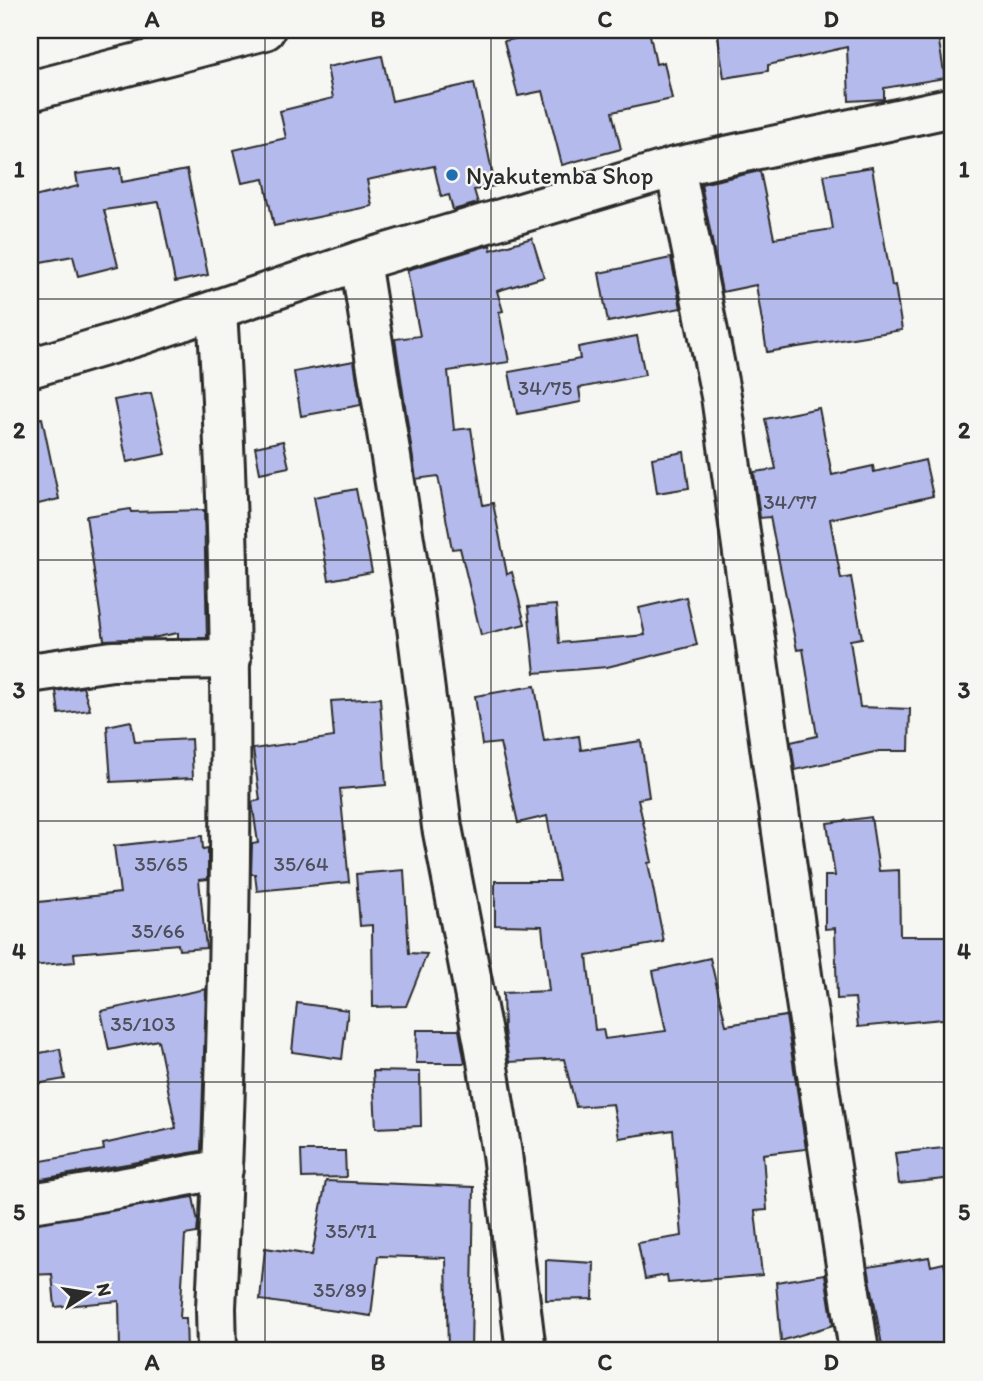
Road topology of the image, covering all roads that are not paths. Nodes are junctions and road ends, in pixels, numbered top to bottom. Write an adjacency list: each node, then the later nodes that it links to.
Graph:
1 (265, 30): 2 (street)
2 (30, 91)
3 (953, 107): 4 (street)
4 (675, 167): 5 (street); 14 (street)
5 (360, 261): 6 (street); 13 (street)
6 (217, 310): 7 (street); 8 (street)
7 (30, 368)
8 (231, 659): 9 (street); 10 (street)
9 (30, 673)
10 (223, 1169): 11 (street); 12 (street)
11 (30, 1203)
12 (216, 1351)
13 (526, 1351)
14 (859, 1351)

